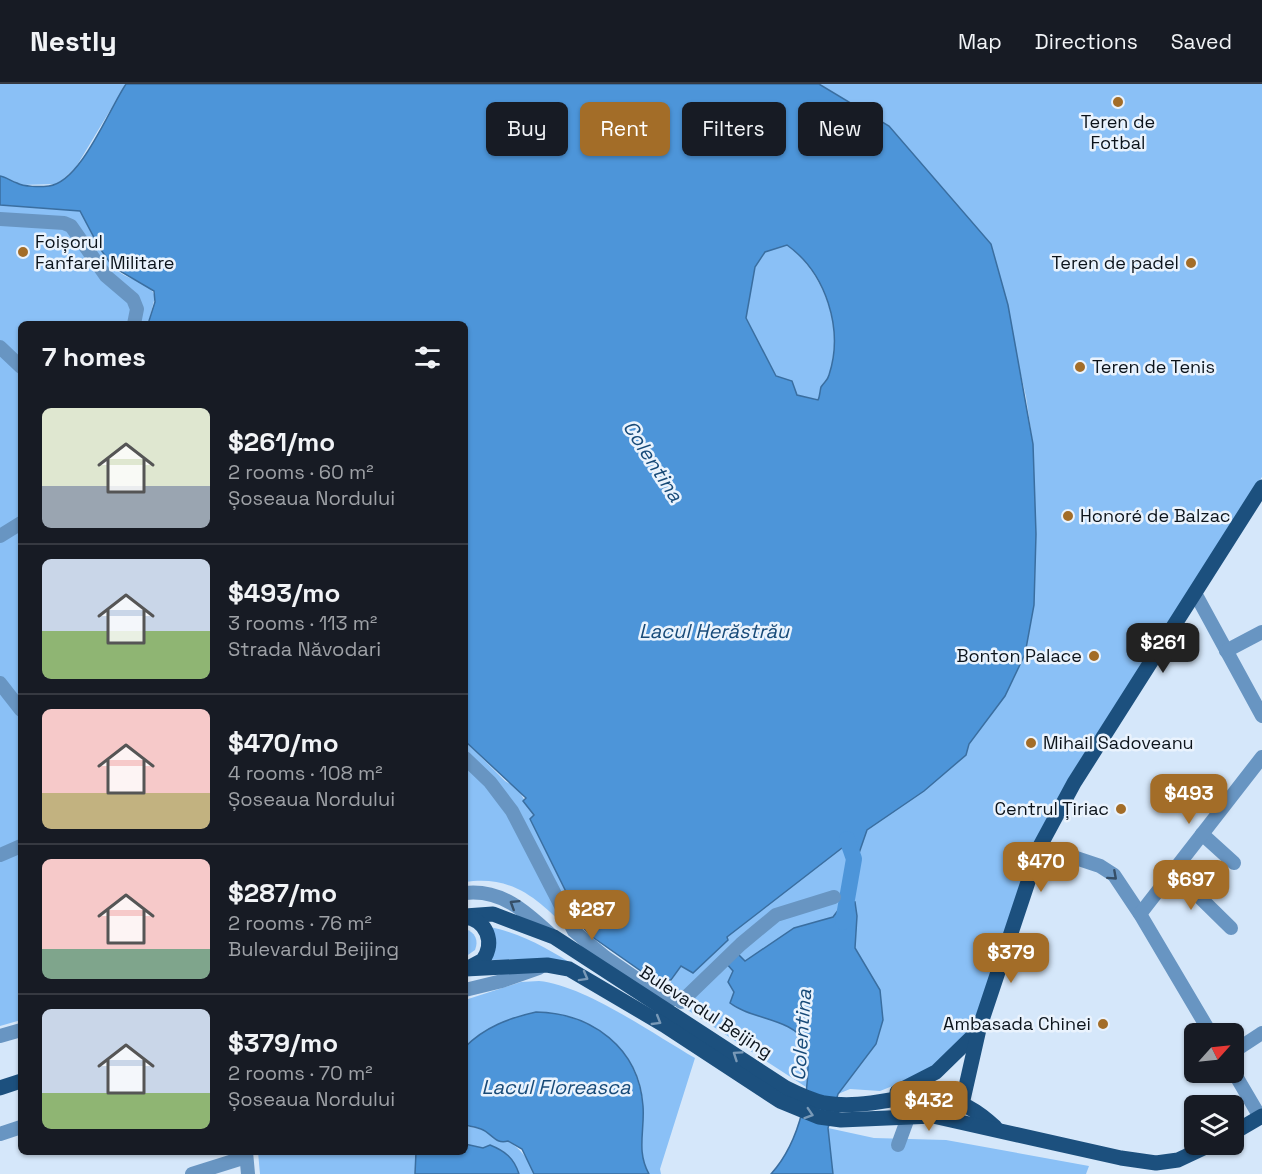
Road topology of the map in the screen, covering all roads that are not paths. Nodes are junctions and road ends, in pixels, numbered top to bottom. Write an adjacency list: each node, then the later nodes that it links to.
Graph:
1 (0, 219): 2 (street)
2 (135, 321)
3 (0, 347): 4 (street)
4 (18, 364)
5 (1262, 487): 8 (main road)
6 (18, 525): 7 (street)
7 (0, 536)
8 (1195, 593): 10 (street); 17 (main road)
9 (1262, 632): 10 (street)
10 (1226, 651): 13 (street)
11 (0, 683): 12 (street)
12 (18, 706)
13 (1262, 716)
14 (1262, 757): 16 (street)
15 (468, 761): 33 (street)
16 (1202, 834): 20 (street); 21 (street)
17 (1040, 846): 24 (street, one-way to 24); 36 (main road)
18 (18, 847): 19 (street)
19 (0, 855)
20 (1234, 863)
21 (1173, 871): 24 (street); 27 (street)
22 (468, 893): 28 (street, one-way to 22)
23 (834, 897): 33 (street)
24 (1140, 914): 35 (street)
25 (468, 916): 28 (main road, Bulevardul Beijing)
26 (468, 917): 30 (main road, Bulevardul Beijing)
27 (1231, 928)
28 (554, 937): 34 (main road, Bulevardul Beijing)
29 (547, 965): 31 (main road, Bulevardul Beijing); 32 (street); 44 (main road, Bulevardul Beijing, one-way to 44)
30 (468, 968)
31 (468, 969)
32 (468, 989)
33 (686, 998): 34 (street)
34 (673, 1013): 44 (main road, Bulevardul Beijing, one-way to 34)
35 (1204, 1023)
36 (979, 1029): 45 (main road); 46 (main road)
37 (18, 1031): 39 (street)
38 (1262, 1034): 40 (street)
39 (0, 1036)
40 (1244, 1045)
41 (18, 1082): 43 (main road)
42 (1240, 1083): 48 (street)
43 (0, 1088)
44 (783, 1094): 45 (main road, Bulevardul Beijing); 47 (main road, Bulevardul Beijing, one-way to 47)
45 (874, 1101): 46 (main road, Bulevardul Beijing)
46 (962, 1104): 49 (street); 52 (main road, Bulevardul Beijing)
47 (909, 1115): 49 (main road, Bulevardul Beijing); 54 (street)
48 (1261, 1117): 50 (main road)
49 (952, 1119): 52 (main road, Bulevardul Beijing)
50 (1244, 1127)
51 (18, 1128): 53 (street)
52 (998, 1129): 56 (main road)
53 (0, 1134)
54 (898, 1145)
55 (246, 1155): 57 (street); 58 (street)
56 (1189, 1155)
57 (192, 1174)
58 (248, 1174)

